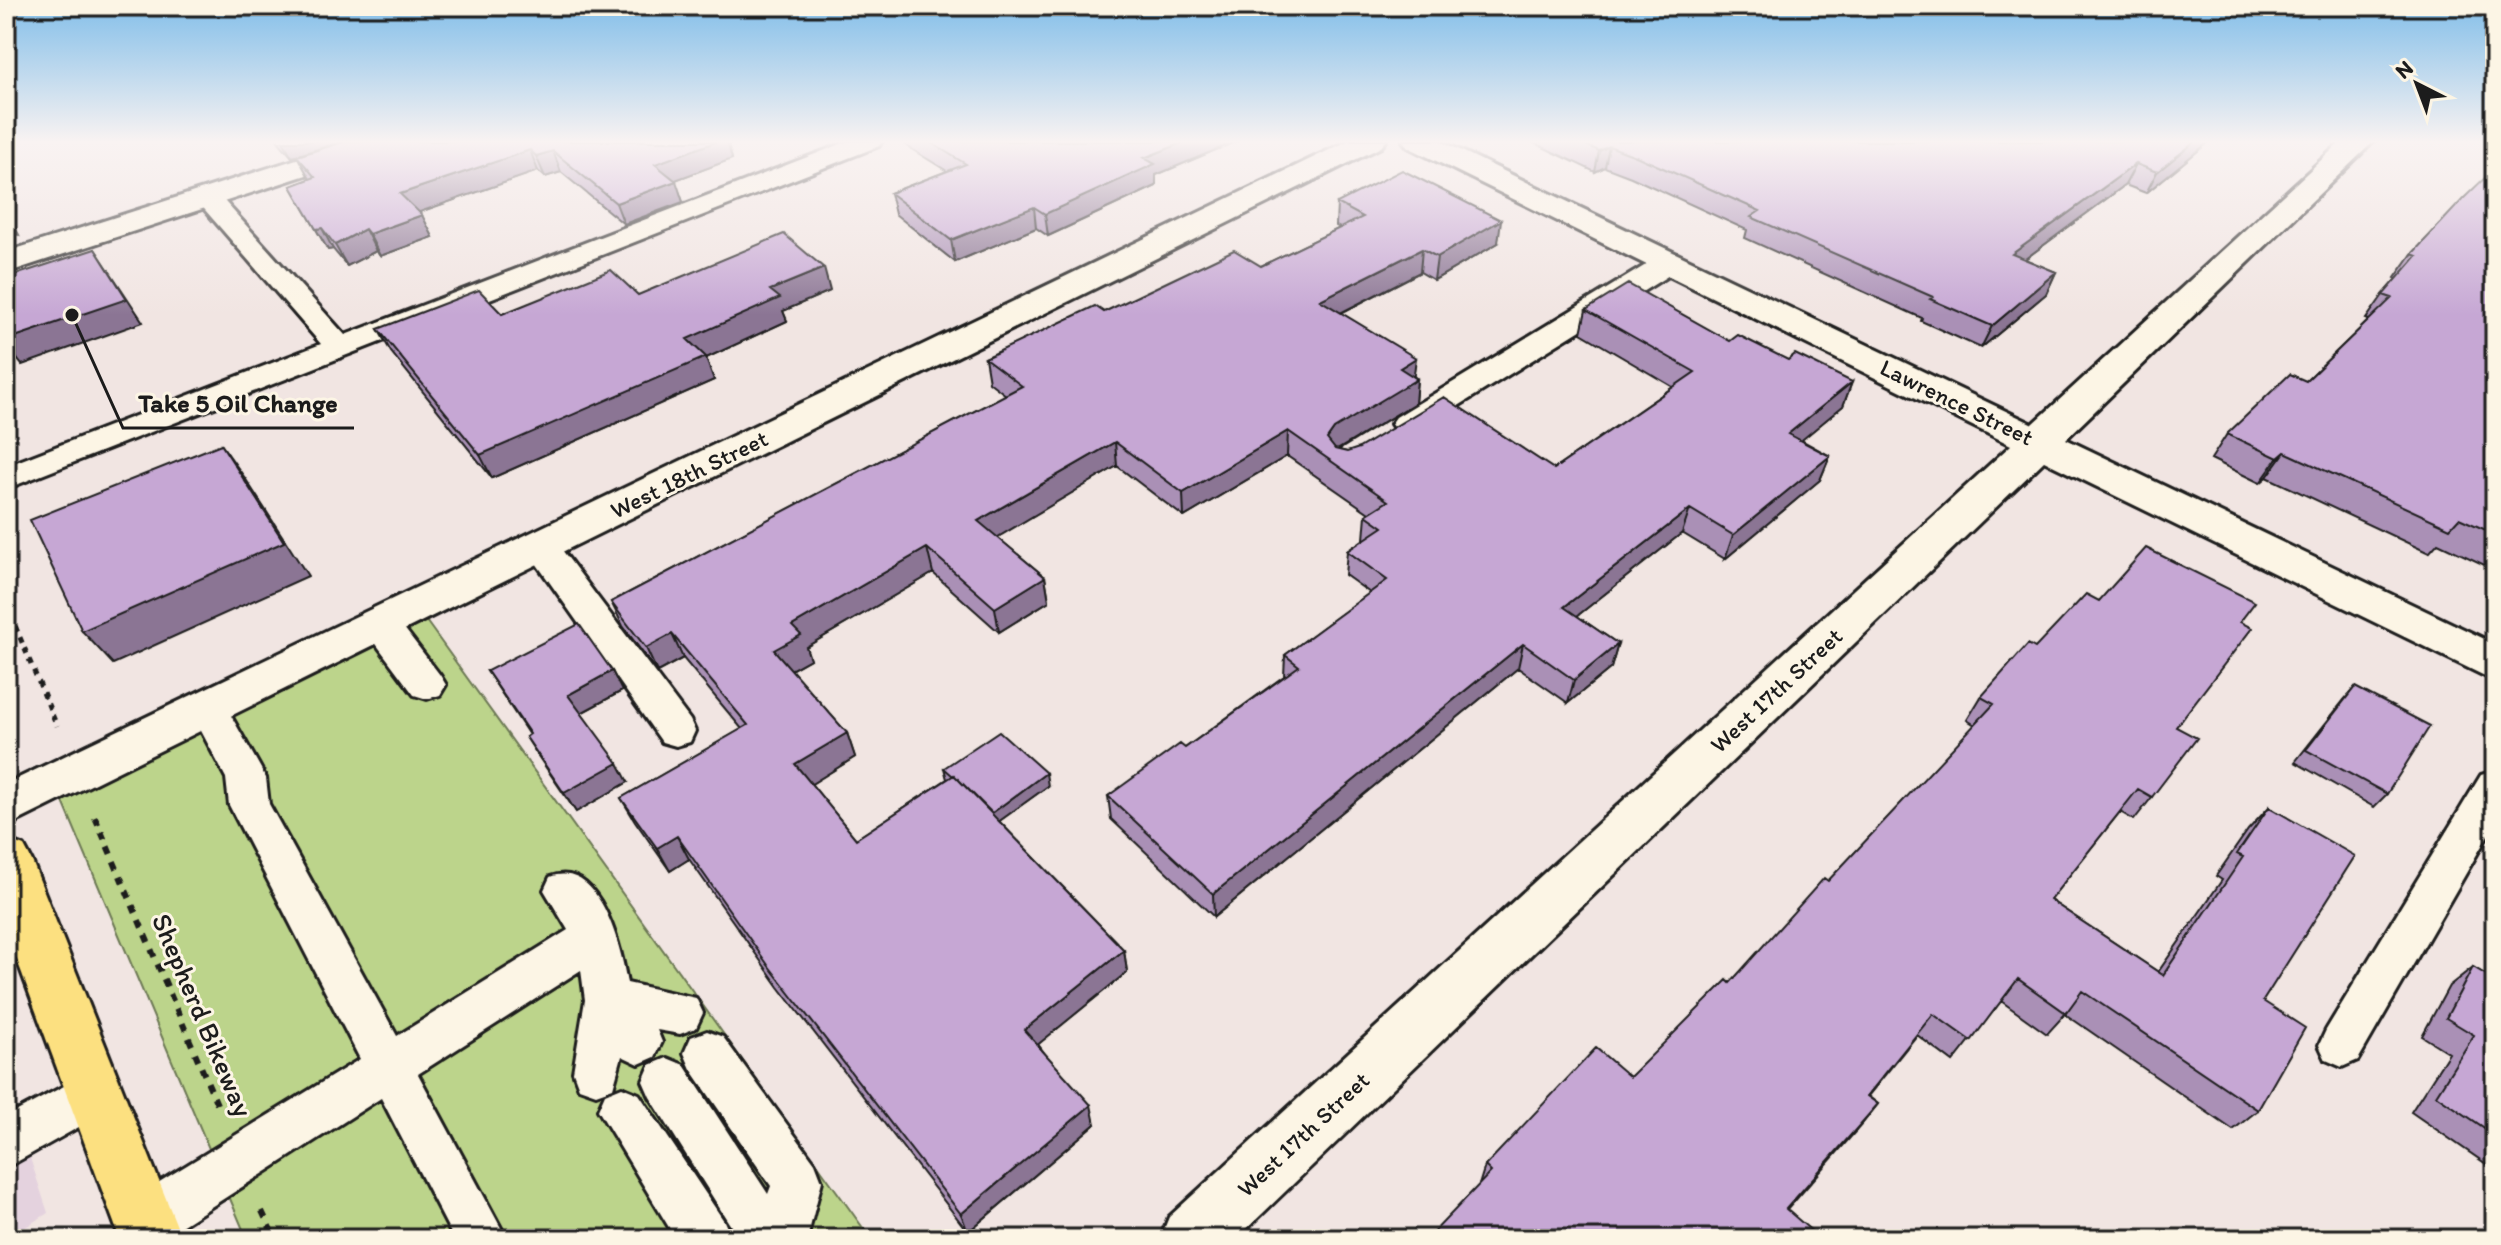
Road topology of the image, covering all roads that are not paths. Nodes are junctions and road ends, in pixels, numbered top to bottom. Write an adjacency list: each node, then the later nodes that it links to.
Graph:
1 (205, 199): 7 (street)
2 (209, 199): 9 (lane)
3 (721, 199): 9 (lane)
4 (1252, 199): 13 (street, West 18th Street)
5 (1538, 199): 8 (street, Lawrence Street)
6 (2297, 199): 11 (street, West 17th Street)
7 (6, 263)
8 (1669, 263): 10 (lane); 11 (street, Lawrence Street)
9 (340, 348): 12 (lane)
10 (1385, 438)
11 (2039, 442): 15 (street, Lawrence Street); 38 (street, West 17th Street)
12 (6, 478)
13 (541, 546): 14 (street, West 18th Street); 18 (lane)
14 (381, 624): 16 (lane); 17 (street, West 18th Street)
15 (2495, 664)
16 (427, 685)
17 (208, 708): 20 (street, West 18th Street); 29 (lane)
18 (676, 731)
19 (2495, 787): 27 (lane)
20 (6, 807)
21 (6, 861): 31 (main road)
22 (565, 890): 23 (lane)
23 (597, 936): 24 (lane); 29 (lane)
24 (608, 1000): 25 (lane); 26 (lane); 35 (lane)
25 (680, 1013)
26 (639, 1042)
27 (2342, 1045)
28 (707, 1053): 37 (lane)
29 (390, 1067): 33 (lane); 34 (lane)
30 (667, 1081): 36 (lane)
31 (94, 1093): 32 (lane); 33 (main road)
32 (6, 1144)
33 (149, 1234)
34 (481, 1239)
35 (706, 1239)
36 (768, 1239)
37 (781, 1239)
38 (1191, 1239)

